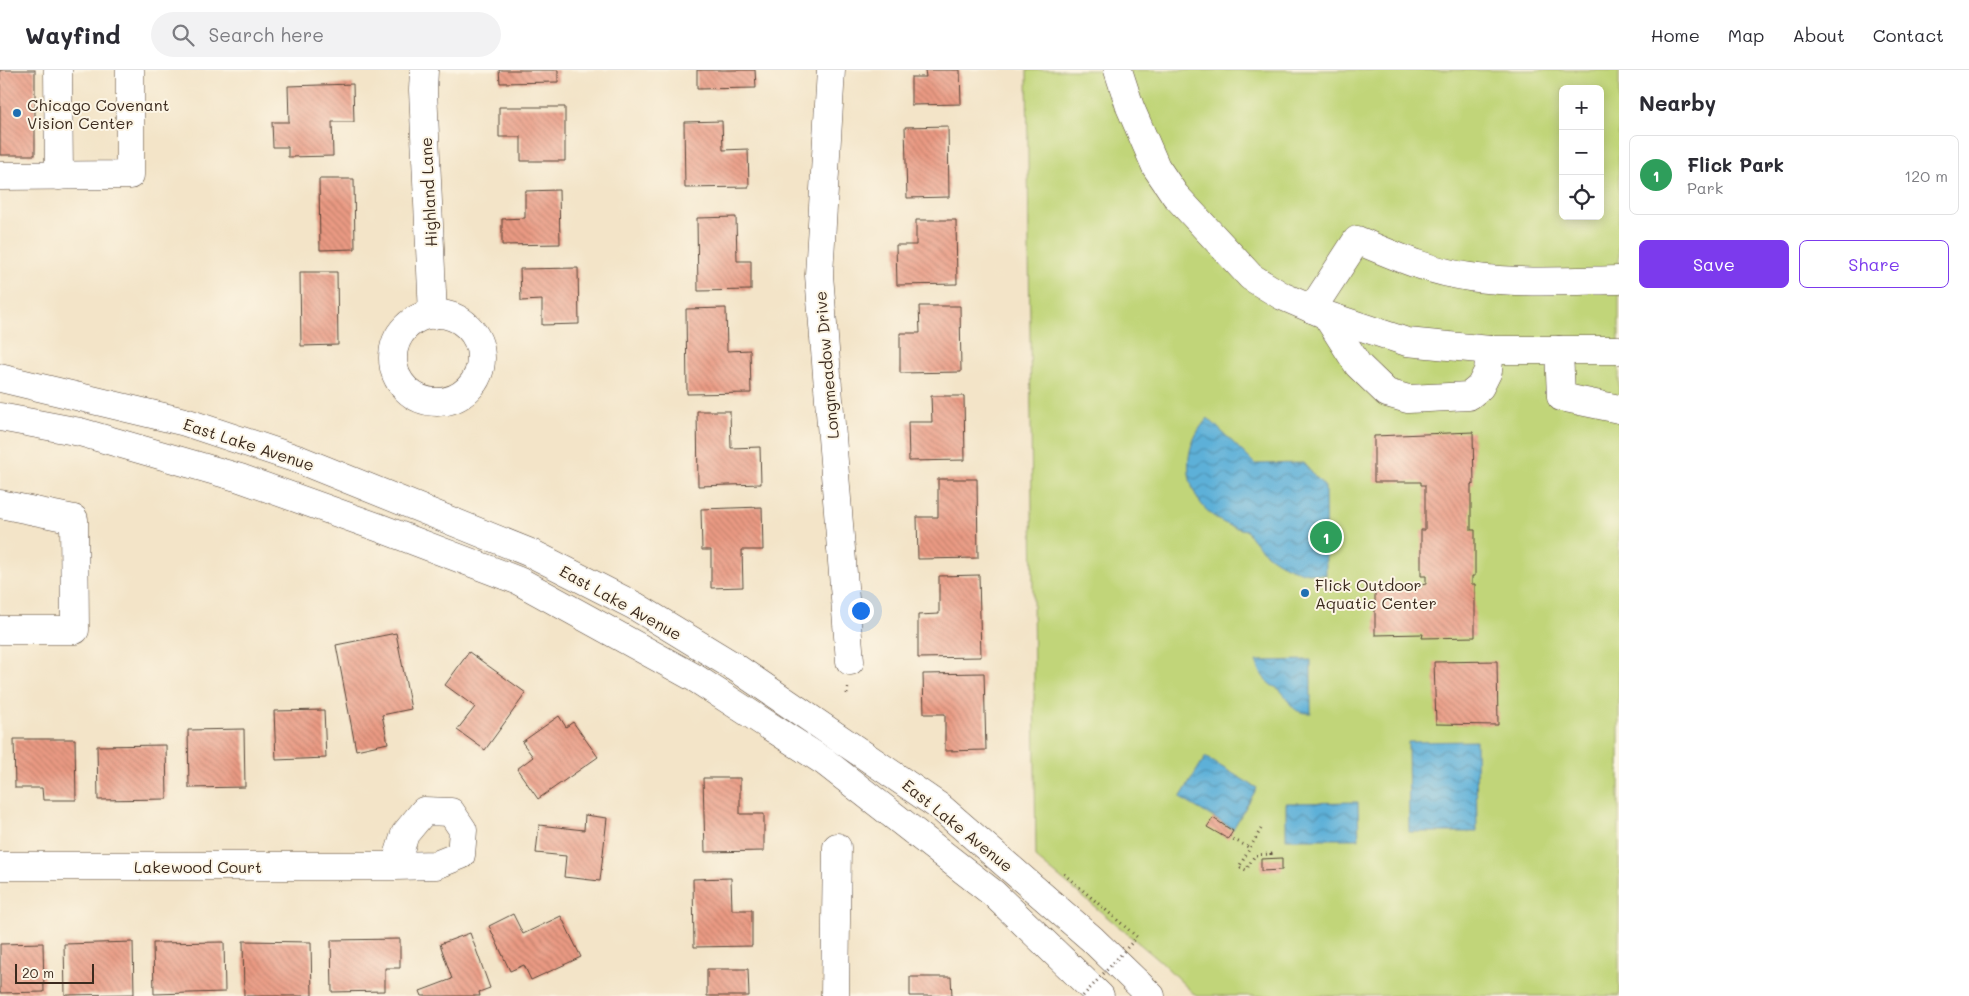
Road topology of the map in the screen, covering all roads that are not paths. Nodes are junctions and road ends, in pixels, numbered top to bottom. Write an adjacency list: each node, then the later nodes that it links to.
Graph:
1 (58, 70): 7 (main road)
2 (130, 70): 7 (main road)
3 (424, 70): 10 (main road, Highland Lane)
4 (831, 70): 19 (main road, Longmeadow Drive)
5 (1118, 70): 9 (main road)
6 (0, 176): 7 (main road)
7 (58, 176)
8 (1619, 280): 9 (main road)
9 (1319, 312): 11 (main road); 11 (main road)
10 (433, 315)
11 (1490, 350): 12 (main road)
12 (1559, 350): 13 (main road); 15 (main road)
13 (1619, 350)
14 (0, 378): 25 (main road, East Lake Avenue)
15 (1619, 409)
16 (0, 417): 24 (main road, East Lake Avenue)
17 (0, 504): 18 (main road)
18 (0, 630)
19 (850, 660)
20 (837, 847): 23 (main road)
21 (0, 866): 22 (main road, Lakewood Court)
22 (396, 866)
23 (836, 996)
24 (1100, 996)
25 (1151, 996)

